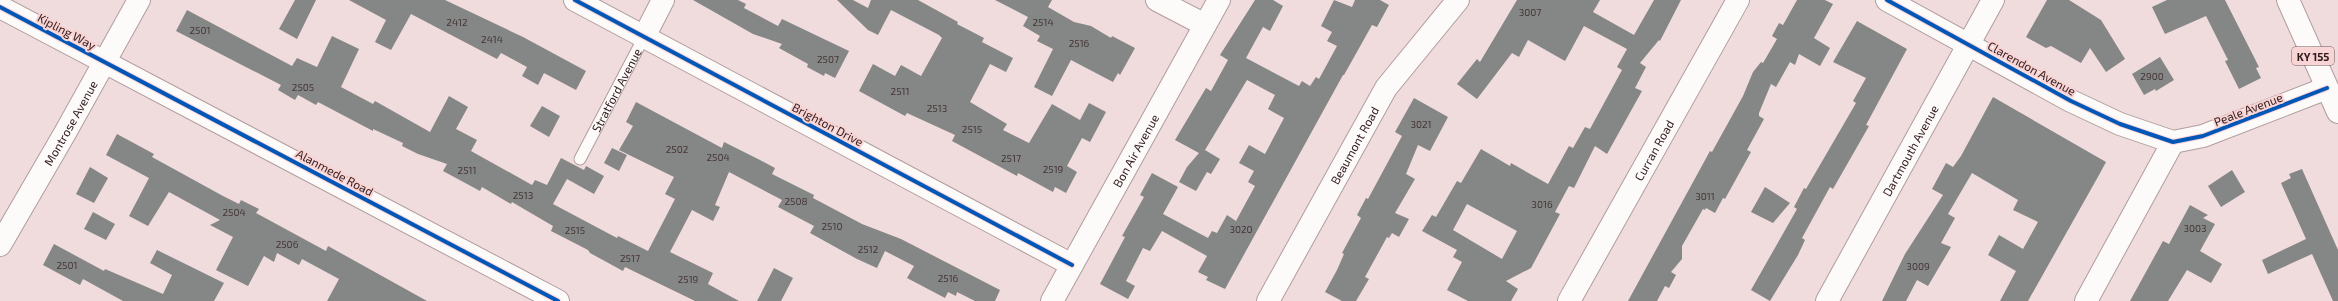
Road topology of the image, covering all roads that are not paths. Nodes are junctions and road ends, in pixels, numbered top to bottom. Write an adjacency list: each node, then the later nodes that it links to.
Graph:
1 (139, 0): 15 (street, Montrose Avenue)
2 (575, 0): 13 (street, Brighton Drive)
3 (663, 0): 13 (street, Stratford Avenue)
4 (1157, 0): 12 (street)
5 (1219, 0): 12 (street, Bon Air Avenue)
6 (1458, 0): 24 (street, Beaumont Road)
7 (1738, 0): 25 (street, Curran Road)
8 (1887, 0): 14 (street, Clarendon Avenue)
9 (1993, 0): 14 (street, Dartmouth Avenue)
10 (2288, 0): 16 (street, KY 155)
11 (0, 7): 15 (street, Kipling Way)
12 (1205, 25): 21 (street, Bon Air Avenue)
13 (644, 37): 19 (lane, Stratford Avenue); 21 (street, Brighton Drive)
14 (1968, 43): 18 (street, Clarendon Avenue); 26 (street, Dartmouth Avenue)
15 (103, 61): 20 (street, Montrose Avenue); 22 (street, Alanmede Road)
16 (2327, 88): 17 (street, KY 155); 18 (street, Peale Avenue)
17 (2338, 112)
18 (2173, 142): 27 (street)
19 (580, 159)
20 (0, 245)
21 (1072, 264): 23 (street, Bon Air Avenue)
22 (558, 301)
23 (1052, 301)
24 (1268, 301)
25 (1569, 301)
26 (1827, 301)
27 (2086, 301)

